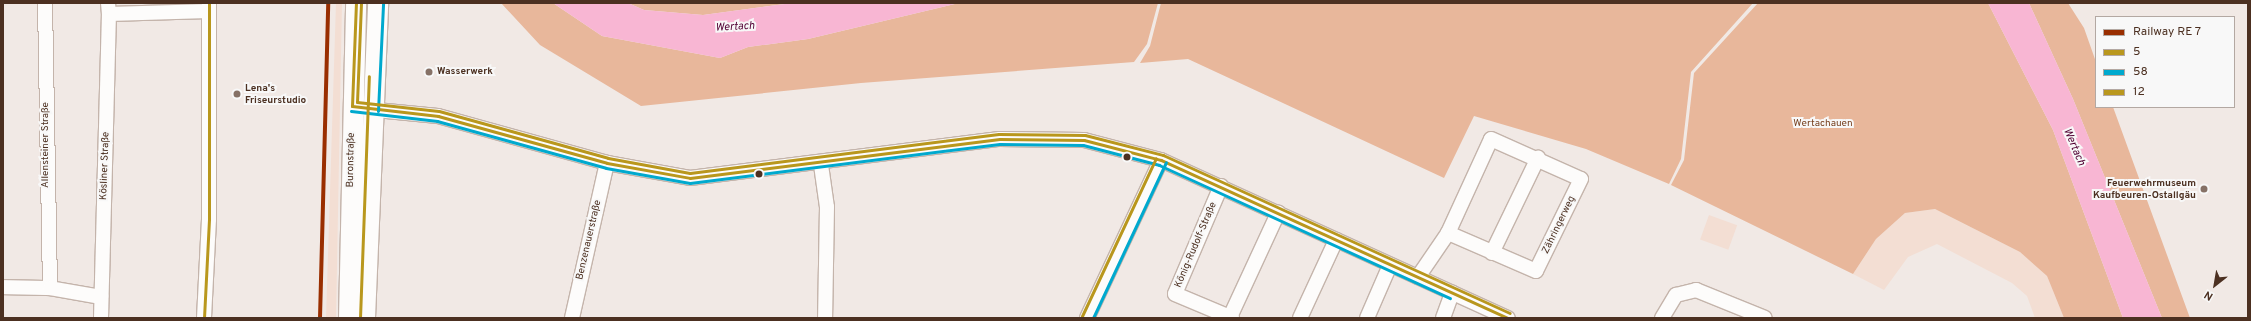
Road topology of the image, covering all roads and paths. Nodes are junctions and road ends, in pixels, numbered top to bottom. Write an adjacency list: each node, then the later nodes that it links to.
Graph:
1 (45, 3): 20 (street, Allensteiner Straße)
2 (356, 3): 6 (street, Buronstraße)
3 (378, 3): 7 (street, Buronstraße)
4 (209, 7): 5 (street); 24 (street)
5 (109, 8): 22 (street, Kösliner Straße)
6 (352, 106): 7 (street); 25 (street, Buronstraße)
7 (373, 111): 10 (street); 26 (street, Buronstraße)
8 (1538, 158): 14 (street, Zähringerweg); 16 (street); 16 (street, Zähringerweg)
9 (1161, 160): 11 (street); 12 (street); 29 (street)
10 (607, 163): 11 (street); 27 (street, Benzenauerstraße)
11 (821, 164): 28 (street)
12 (1221, 186): 13 (street); 30 (street, König-Rudolf-Straße)
13 (1278, 213): 15 (street); 30 (street, König-Rudolf-Straße)
14 (1448, 233): 16 (street, Zähringerweg); 18 (street, Zähringerweg)
15 (1336, 240): 17 (street); 31 (street)
16 (1492, 253)
17 (1390, 265): 18 (street); 32 (street)
18 (1418, 277): 21 (street)
19 (3, 287): 20 (street)
20 (50, 288): 22 (street)
21 (1452, 293): 33 (street); 34 (street)
22 (101, 297): 23 (street, Kösliner Straße)
23 (101, 318)
24 (204, 318)
25 (349, 318)
26 (365, 318)
27 (572, 318)
28 (825, 318)
29 (1087, 318)
30 (1231, 318)
31 (1300, 318)
32 (1367, 318)
33 (1442, 318)
34 (1508, 318)
35 (1662, 318): 36 (street)
36 (1765, 318)

